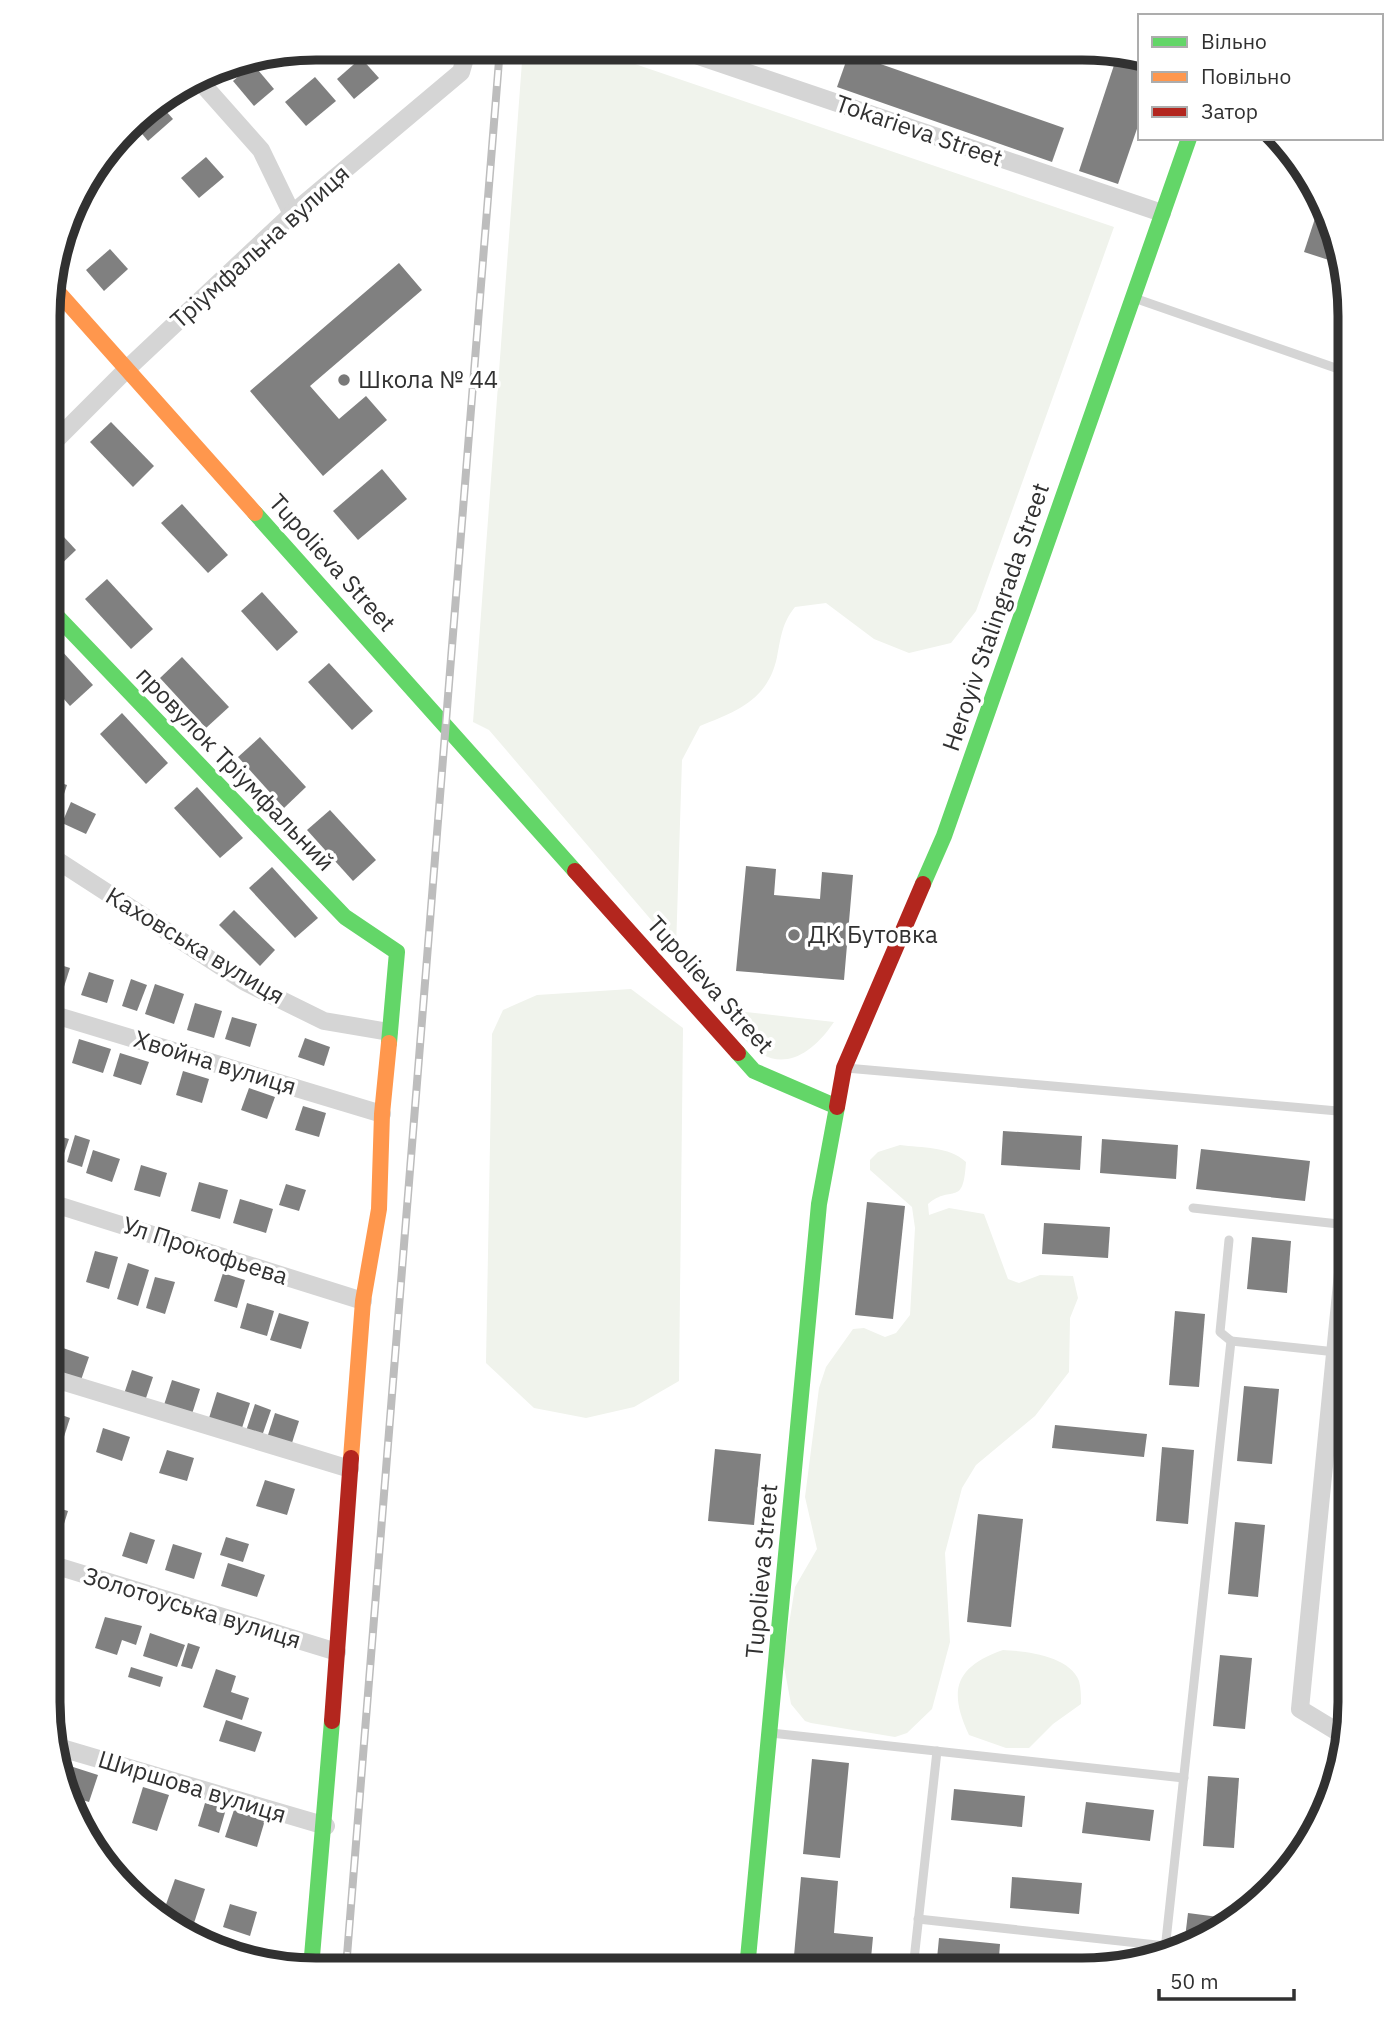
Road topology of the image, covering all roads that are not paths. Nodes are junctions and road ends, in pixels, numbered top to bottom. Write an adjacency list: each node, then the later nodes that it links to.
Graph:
1 (464, 60): 6 (street, Тріумфальна вулиця)
2 (710, 60): 5 (street, Tokarieva Street)
3 (204, 85): 6 (street)
4 (1188, 140): 5 (street, Heroyiv Stalingrada Street)
5 (1162, 213): 8 (street, Heroyiv Stalingrada Street)
6 (292, 214): 9 (street, Тріумфальна вулиця)
7 (60, 294): 9 (street, Tupolieva Street)
8 (1132, 297): 10 (lane); 16 (street, Heroyiv Stalingrada Street)
9 (128, 368): 11 (street, Тріумфальна вулиця); 17 (street, Tupolieva Street)
10 (1338, 369)
11 (60, 436)
12 (60, 619): 15 (street, провулок Тріумфальний)
13 (60, 862): 15 (street, Каховська вулиця)
14 (60, 1017): 19 (street, Хвойна вулиця)
15 (389, 1032): 19 (street)
16 (844, 1068): 17 (street, Heroyiv Stalingrada Street); 18 (lane)
17 (835, 1107): 35 (street, Tupolieva Street)
18 (1338, 1111)
19 (382, 1114): 24 (street)
20 (60, 1206): 24 (street, Ул Прокофьева)
21 (1193, 1208): 22 (lane)
22 (1338, 1217)
23 (1229, 1240): 26 (lane)
24 (363, 1301): 31 (street)
25 (1338, 1331): 27 (street)
26 (1231, 1341): 27 (lane); 38 (lane)
27 (1336, 1352): 29 (street)
28 (60, 1381): 31 (street)
29 (1327, 1437): 30 (lane); 34 (street)
30 (1338, 1438)
31 (350, 1469): 33 (street)
32 (60, 1567): 33 (street, Золотоуська вулиця)
33 (337, 1652): 39 (street)
34 (1336, 1731)
35 (769, 1733): 37 (lane); 44 (street, Tupolieva Street)
36 (64, 1749): 39 (street, Ширшова вулиця)
37 (937, 1751): 38 (lane); 40 (lane)
38 (1184, 1777): 41 (lane)
39 (326, 1826): 43 (street)
40 (918, 1919): 42 (lane); 45 (lane)
41 (1167, 1943)
42 (1155, 1947)
43 (313, 1958)
44 (748, 1958)
45 (914, 1958)

